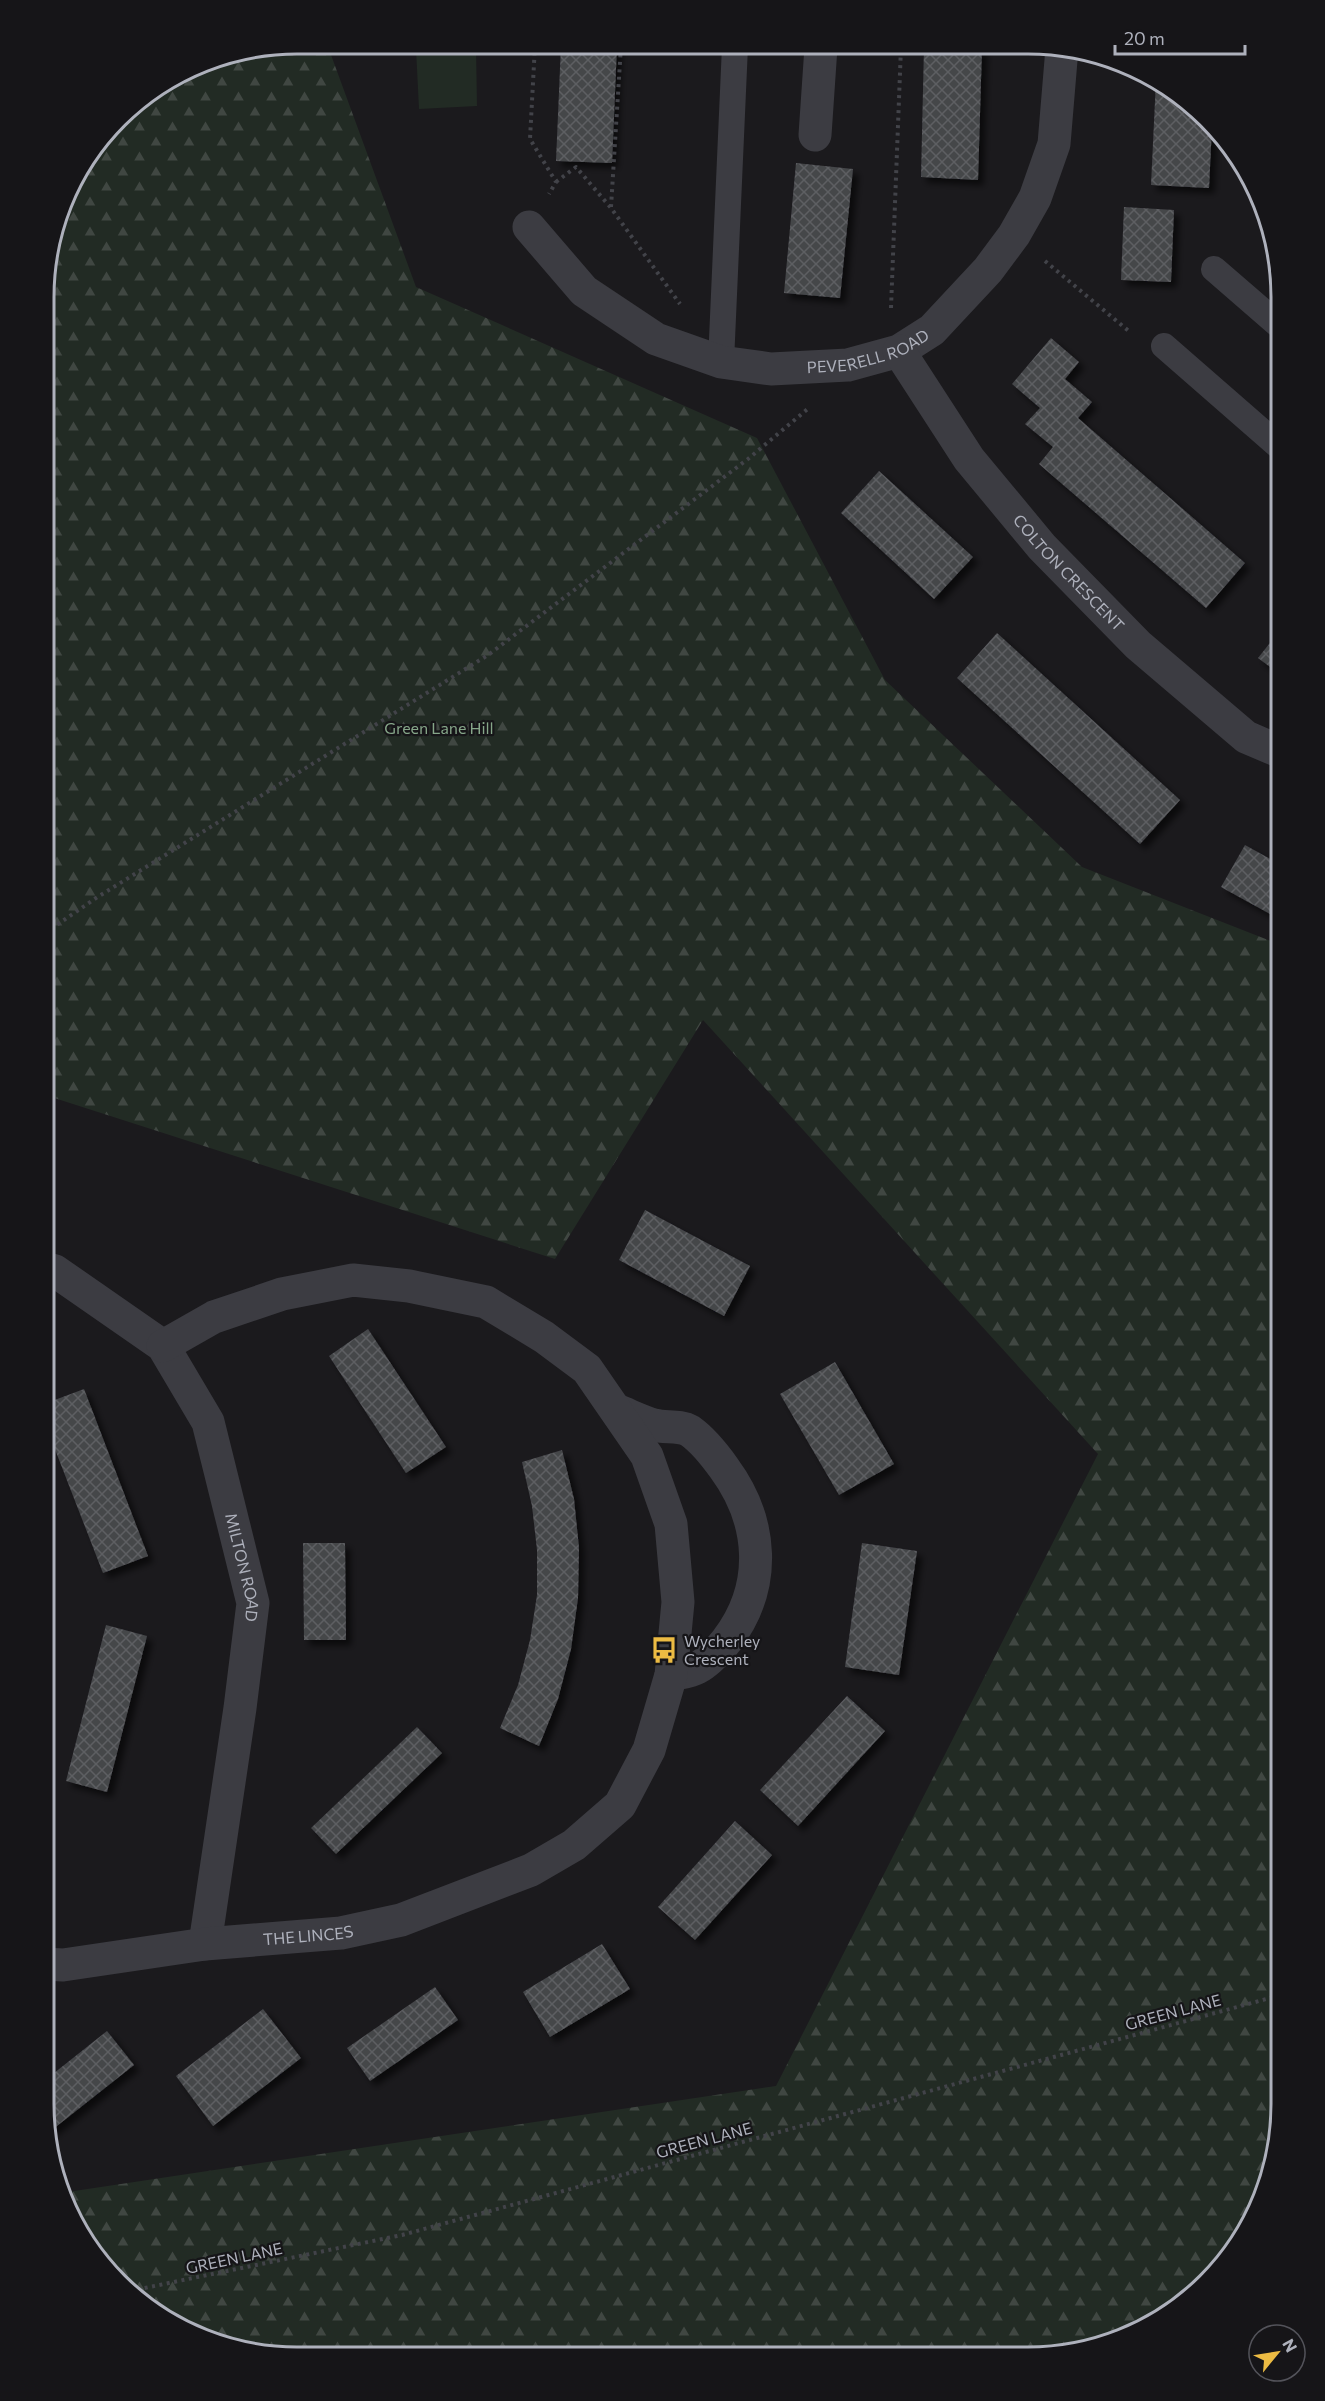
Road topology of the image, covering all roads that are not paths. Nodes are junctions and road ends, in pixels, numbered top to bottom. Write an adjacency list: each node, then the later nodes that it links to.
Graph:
1 (735, 54): 10 (lane)
2 (821, 54): 4 (street)
3 (1061, 56): 9 (street, PEVERELL ROAD)
4 (815, 135)
5 (529, 227): 10 (street, PEVERELL ROAD)
6 (1214, 269): 7 (lane)
7 (1271, 318)
8 (1164, 346): 11 (lane)
9 (894, 352): 10 (street, PEVERELL ROAD); 12 (street, COLTON CRESCENT)
10 (721, 362)
11 (1271, 439)
12 (1271, 747)
13 (54, 1272): 14 (street, MILTON ROAD)
14 (163, 1346): 15 (street); 17 (street, MILTON ROAD)
15 (616, 1410): 16 (street); 16 (street)
16 (671, 1676): 17 (street, THE LINCES)
17 (206, 1944): 18 (street, THE LINCES)
18 (54, 1965)

